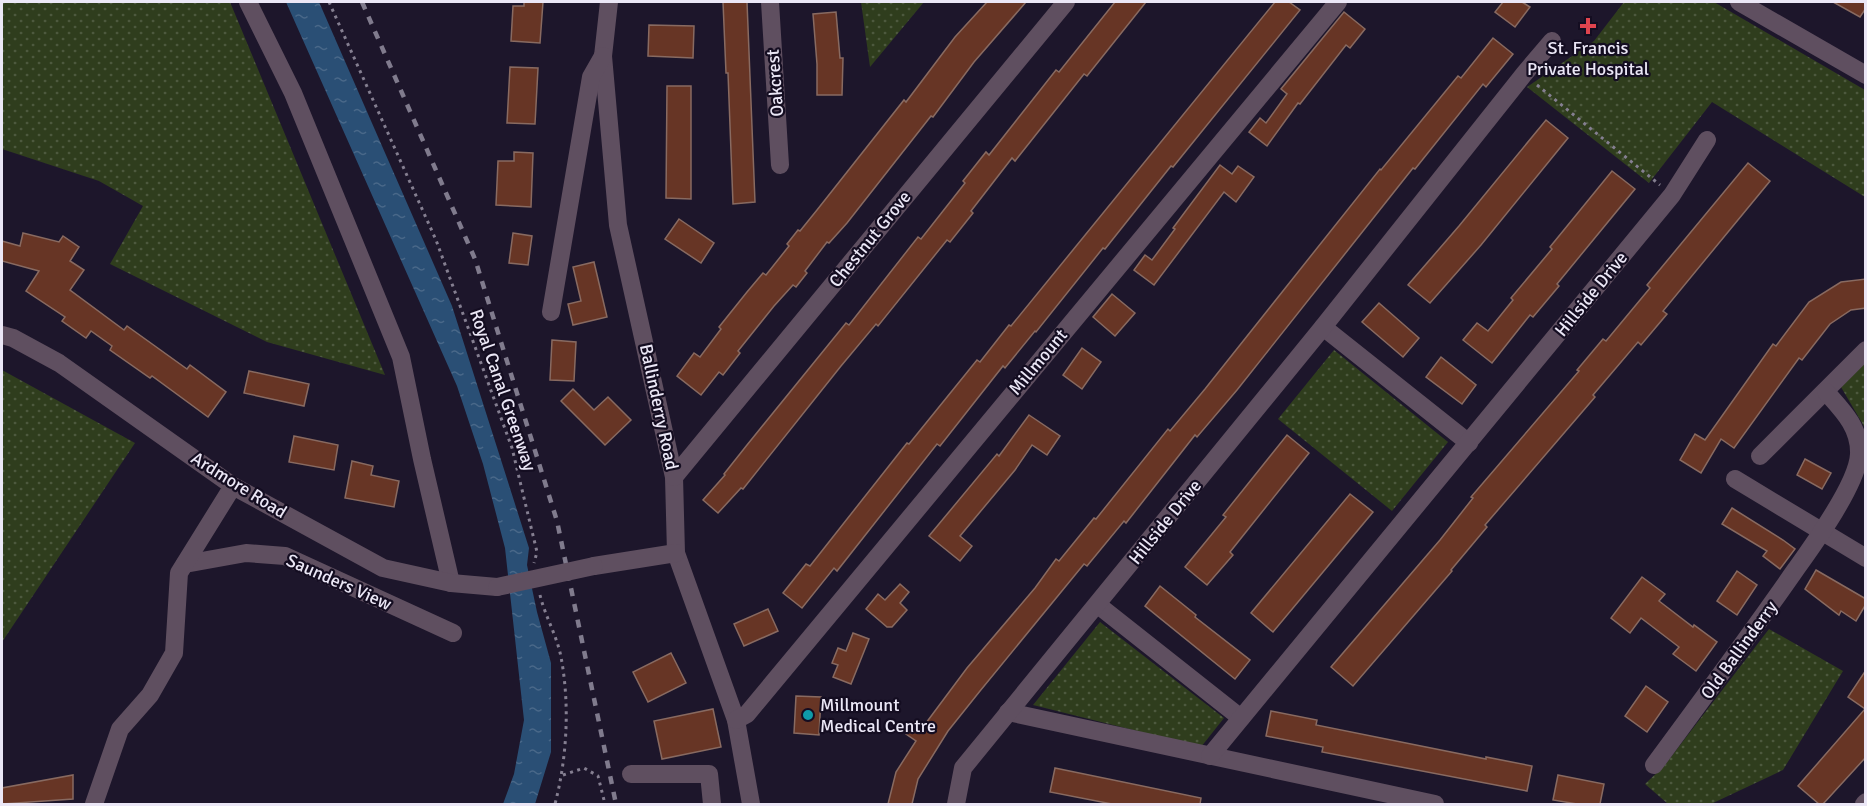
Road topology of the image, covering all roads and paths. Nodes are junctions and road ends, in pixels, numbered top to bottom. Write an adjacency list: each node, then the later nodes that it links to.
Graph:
1 (248, 2): 31 (street)
2 (329, 2): 30 (path, Royal Canal Greenway)
3 (609, 2): 10 (street, Ballinderry Road)
4 (770, 2): 14 (street, Oakcrest)
5 (1066, 2): 23 (street, Chestnut Grove)
6 (1338, 2): 37 (street, Millmount)
7 (1739, 2): 8 (street)
8 (1760, 6): 12 (street)
9 (1552, 41): 11 (street, Hillside Drive)
10 (603, 56): 16 (street); 23 (street, Ballinderry Road)
11 (1524, 74): 15 (path); 17 (street, Hillside Drive)
12 (1866, 75)
13 (1707, 140): 15 (street, Hillside Drive)
14 (780, 165)
15 (1672, 195): 21 (street, Hillside Drive)
16 (551, 312)
17 (1323, 327): 21 (street); 33 (street, Hillside Drive)
18 (2, 335): 25 (street, Ardmore Road)
19 (1866, 350): 20 (street)
20 (1826, 392): 22 (street); 26 (street, Old Ballinderry)
21 (1469, 443): 36 (street, Hillside Drive)
22 (1760, 456)
23 (675, 477): 27 (street, Ballinderry Road)
24 (1734, 479): 26 (street)
25 (233, 486): 29 (street); 31 (street, Ardmore Road)
26 (1821, 533): 28 (street); 39 (street, Old Ballinderry)
27 (676, 553): 31 (street, Ardmore Road, bridge); 37 (street, Ballinderry Road)
28 (1866, 558)
29 (184, 564): 34 (street, Saunders View); 42 (street)
30 (532, 566)
31 (451, 583)
32 (539, 594): 41 (path)
33 (1098, 604): 35 (street, Hillside Drive); 36 (street)
34 (453, 633)
35 (1008, 712): 38 (street); 47 (street, Hillside Drive)
36 (1241, 718): 38 (street, Hillside Drive)
37 (736, 720): 46 (street, Ballinderry Road)
38 (1210, 756): 48 (street)
39 (1654, 765)
40 (631, 774): 45 (street)
41 (563, 775): 43 (path); 44 (path)
42 (94, 804)
43 (555, 804)
44 (605, 804)
45 (712, 804)
46 (751, 804)
47 (956, 804)
48 (1435, 804)

